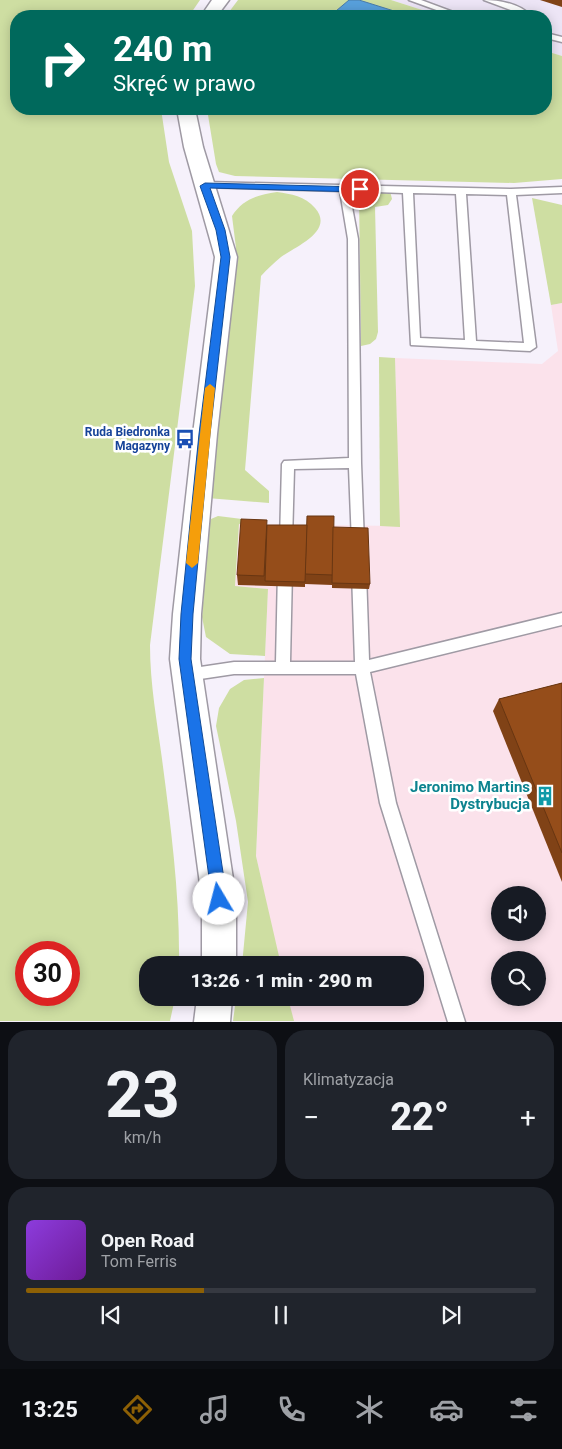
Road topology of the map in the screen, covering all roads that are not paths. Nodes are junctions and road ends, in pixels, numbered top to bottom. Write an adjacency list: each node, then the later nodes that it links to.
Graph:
1 (413, 0): 3 (lane)
2 (488, 0): 4 (lane)
3 (442, 10)
4 (519, 10)
5 (187, 115): 6 (street)
6 (205, 186): 7 (lane); 17 (street)
7 (344, 189): 8 (lane); 13 (lane)
8 (408, 190): 10 (lane); 12 (lane)
9 (562, 190): 11 (lane)
10 (461, 191): 11 (lane); 12 (lane)
11 (511, 192): 12 (lane)
12 (471, 344)
13 (355, 463): 15 (lane); 16 (lane)
14 (562, 619): 16 (lane)
15 (282, 668): 16 (lane); 17 (lane)
16 (362, 668): 21 (lane)
17 (187, 675): 18 (street)
18 (219, 956)
19 (214, 1006): 20 (street)
20 (212, 1022)
21 (457, 1022)

